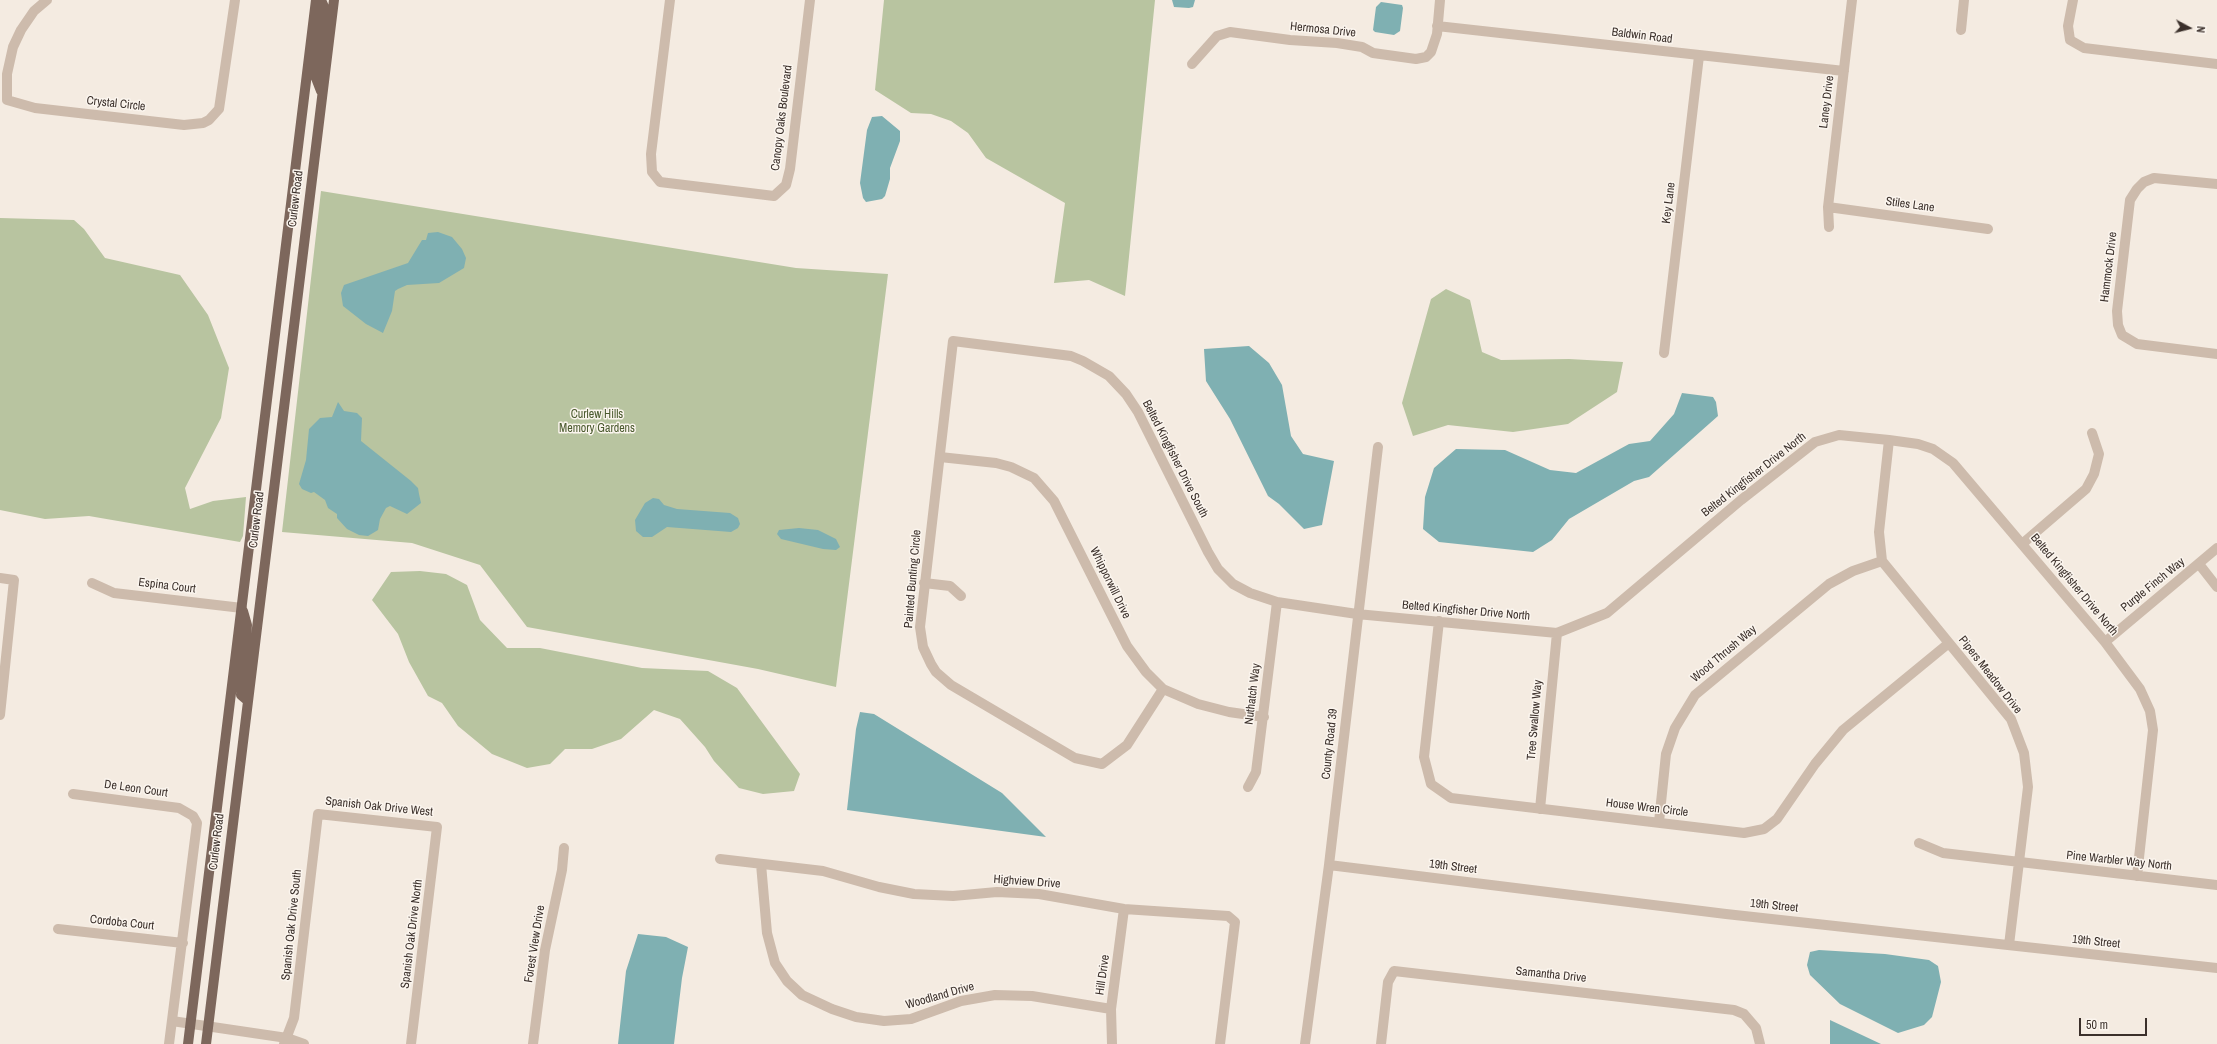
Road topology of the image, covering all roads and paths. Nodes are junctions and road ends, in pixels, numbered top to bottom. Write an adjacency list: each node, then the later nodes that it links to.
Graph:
1 (47, 0): 2 (street, Crystal Circle)
2 (235, 0)
3 (316, 0): 40 (main road, Curlew Road)
4 (321, 0): 18 (main road)
5 (334, 0): 18 (main road, Curlew Road)
6 (670, 0): 7 (street, Canopy Oaks Boulevard)
7 (810, 0)
8 (1440, 0): 12 (street, Hermosa Drive)
9 (1852, 0): 17 (street, Laney Drive)
10 (1964, 0): 13 (street)
11 (2073, 0): 16 (street)
12 (1437, 26): 14 (street, Baldwin Road); 15 (street, Hermosa Drive)
13 (1961, 30)
14 (1699, 56): 17 (street, Baldwin Road); 24 (street, Key Lane)
15 (1192, 64)
16 (2217, 64)
17 (1844, 71): 20 (street, Laney Drive)
18 (322, 95): 47 (main road, Curlew Road)
19 (2217, 184): 25 (street, Hammock Drive)
20 (1828, 207): 21 (street, Laney Drive); 22 (street, Stiles Lane)
21 (1829, 227)
22 (1988, 229)
23 (953, 341): 29 (street, Painted Bunting Circle); 39 (street, Belted Kingfisher Drive South)
24 (1664, 354)
25 (2217, 354)
26 (2092, 433): 30 (street)
27 (1889, 440): 30 (street, Belted Kingfisher Drive North); 32 (street); 43 (street, Belted Kingfisher Drive North)
28 (1378, 446): 41 (street, County Road 39)
29 (940, 456): 36 (street, Painted Bunting Circle); 46 (street, Whipporwill Drive)
30 (2022, 544): 44 (street, Belted Kingfisher Drive North)
31 (2217, 548): 33 (street, Purple Finch Way)
32 (1882, 561): 45 (street, Pipers Meadow Drive); 54 (street, Wood Thrush Way)
33 (2199, 564): 37 (street); 44 (street, Purple Finch Way)
34 (0, 578): 48 (street)
35 (92, 583): 40 (street, Espina Court)
36 (924, 583): 38 (street); 46 (street, Painted Bunting Circle)
37 (2217, 587)
38 (961, 596)
39 (1277, 602): 41 (street, Belted Kingfisher Drive South); 49 (street, Nuthatch Way)
40 (242, 608): 47 (main road); 71 (main road, Curlew Road)
41 (1357, 614): 42 (street, Belted Kingfisher Drive North); 61 (street, County Road 39)
42 (1439, 621): 43 (street, Belted Kingfisher Drive North); 52 (street, House Wren Circle)
43 (1556, 633): 52 (street, Tree Swallow Way)
44 (2105, 642): 62 (street, Belted Kingfisher Drive North)
45 (1949, 643): 54 (street, House Wren Circle); 59 (street, Pipers Meadow Drive)
46 (1163, 689): 49 (street, Whipporwill Drive)
47 (248, 701): 72 (main road, Curlew Road)
48 (0, 715)
49 (1264, 717): 50 (street, Nuthatch Way)
50 (1248, 787)
51 (73, 794): 66 (street, De Leon Court)
52 (1540, 809): 54 (street, House Wren Circle)
53 (318, 814): 55 (street, Spanish Oak Drive West); 73 (street, Spanish Oak Drive South)
54 (1658, 822)
55 (437, 827): 78 (street, Spanish Oak Drive North)
56 (1919, 842): 59 (street, Pine Warbler Way North)
57 (564, 848): 79 (street, Forest View Drive)
58 (720, 859): 60 (street, Highview Drive)
59 (2019, 863): 62 (street, Pine Warbler Way North); 67 (street, Pipers Meadow Drive)
60 (761, 864): 64 (street, Highview Drive); 69 (street, Woodland Drive)
61 (1329, 865): 67 (street, 19th Street); 82 (street, County Road 39)
62 (2137, 876): 63 (street, Pine Warbler Way North)
63 (2217, 885)
64 (1124, 909): 69 (street, Hill Drive); 81 (street, Highview Drive)
65 (58, 929): 66 (street, Cordoba Court)
66 (183, 943): 70 (street)
67 (2009, 945): 68 (street, 19th Street)
68 (2217, 968)
69 (1111, 1009): 80 (street, Hill Drive)
70 (172, 1021): 71 (street); 74 (street)
71 (190, 1023): 72 (street); 75 (main road, Curlew Road)
72 (208, 1026): 73 (street); 76 (main road, Curlew Road)
73 (286, 1041): 77 (street)
74 (169, 1044)
75 (188, 1044)
76 (206, 1044)
77 (304, 1044)
78 (411, 1044)
79 (533, 1044)
80 (1112, 1044)
81 (1220, 1044)
82 (1305, 1044)
83 (1381, 1044): 84 (street, Samantha Drive)
84 (1760, 1044)

